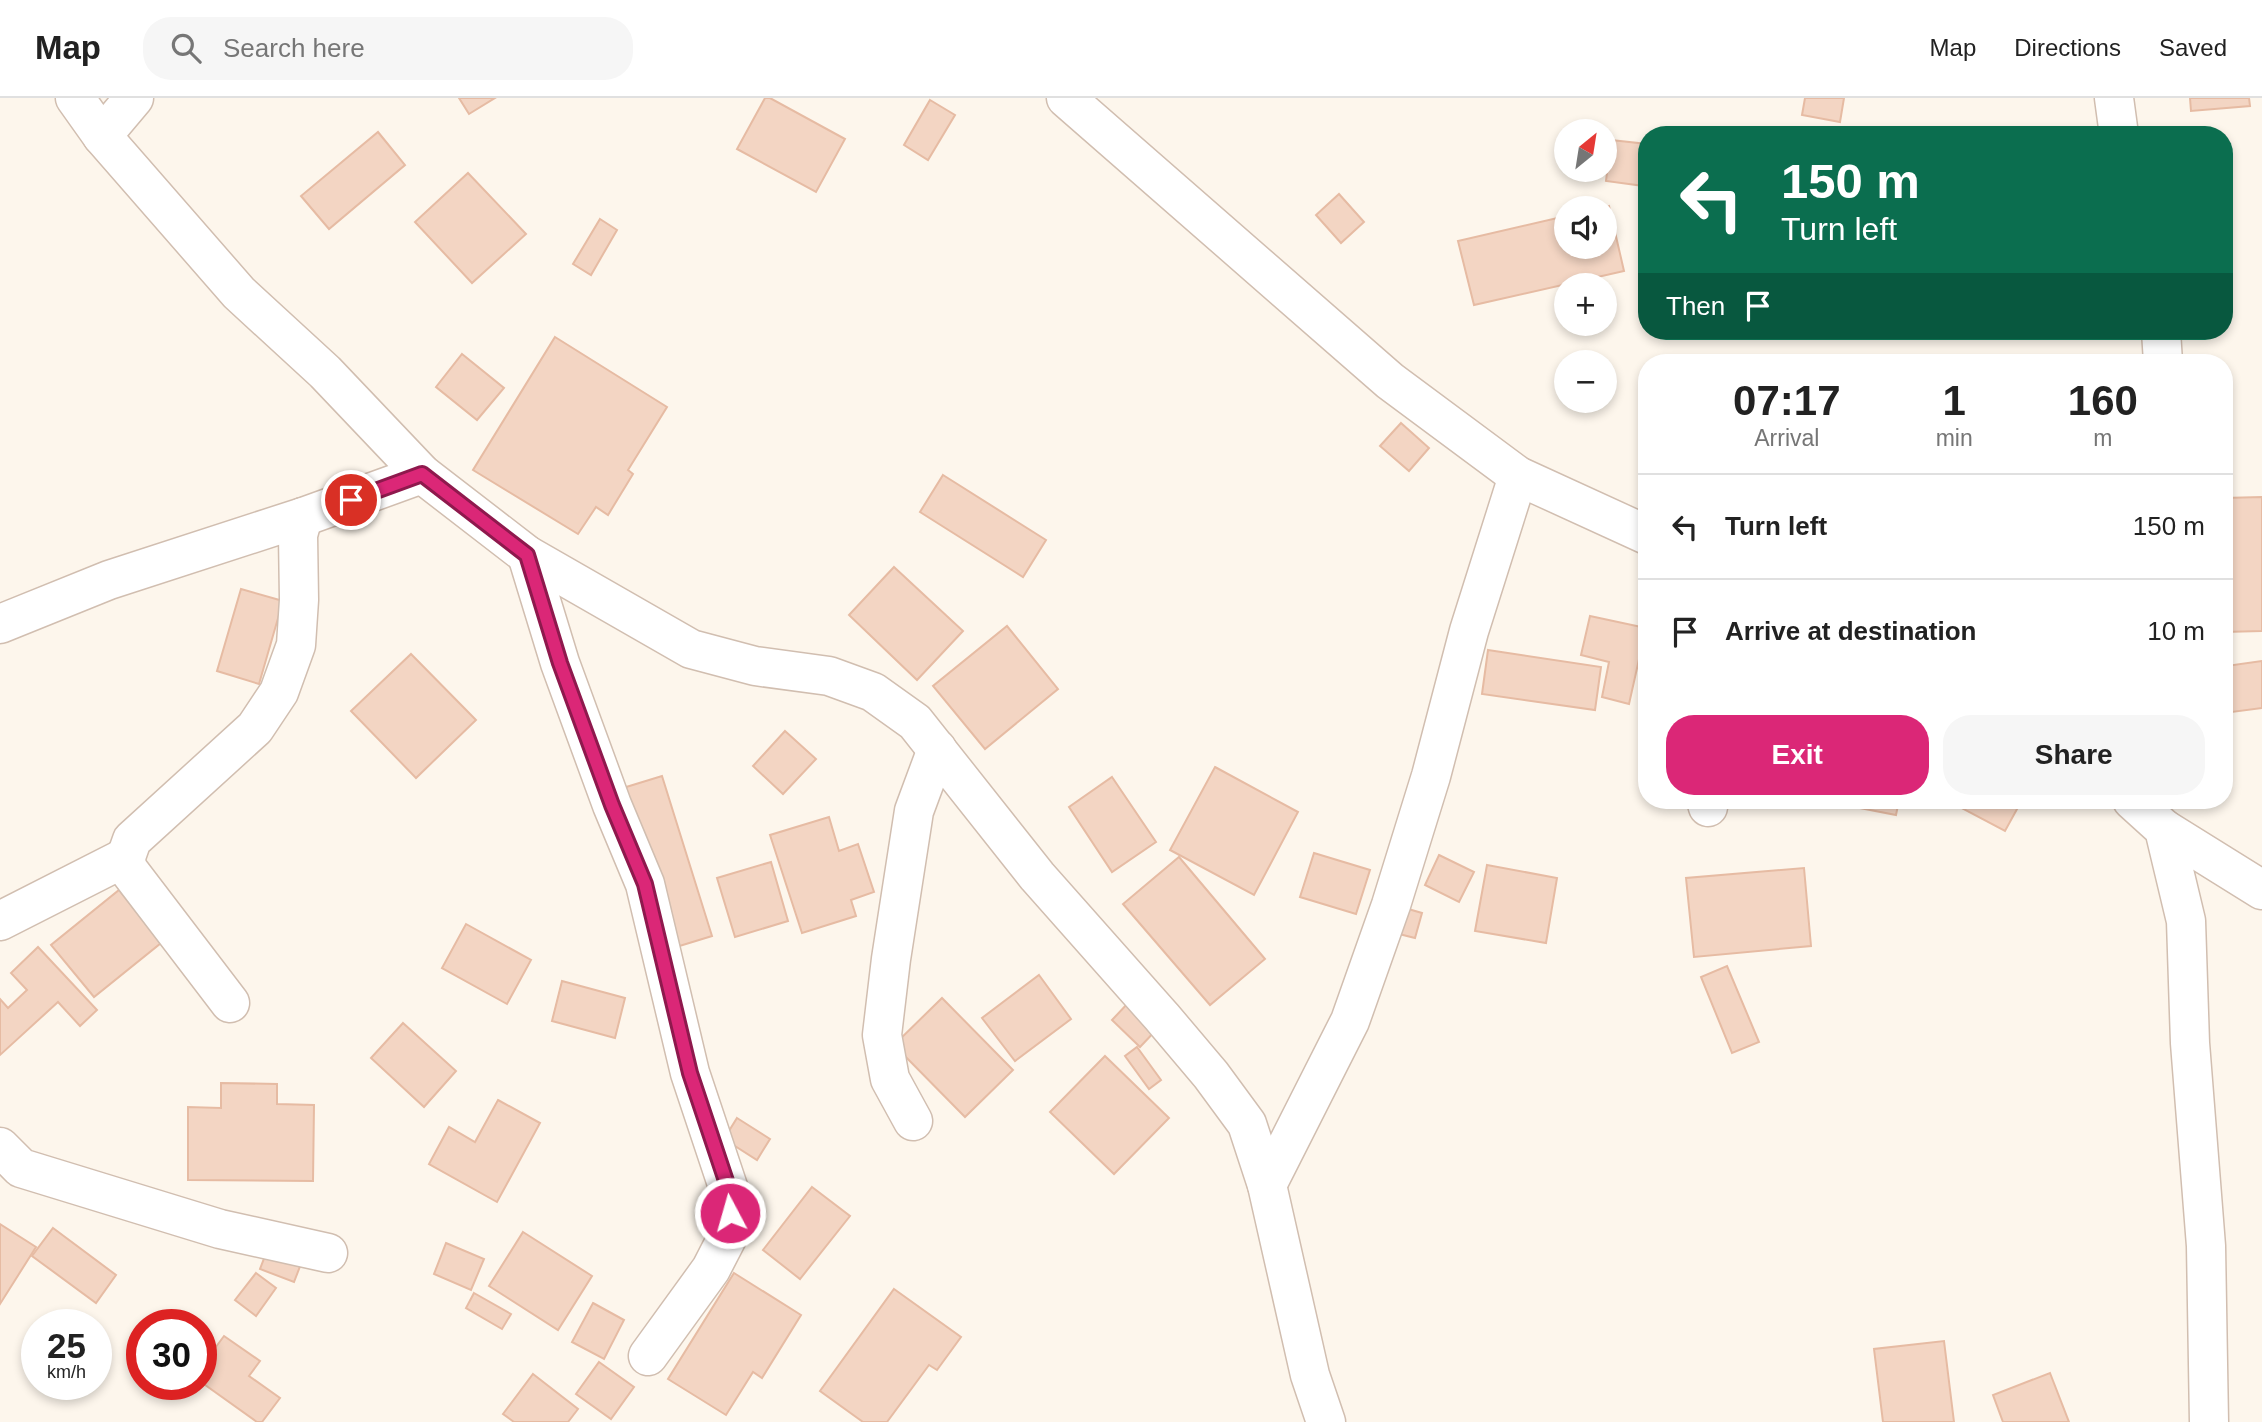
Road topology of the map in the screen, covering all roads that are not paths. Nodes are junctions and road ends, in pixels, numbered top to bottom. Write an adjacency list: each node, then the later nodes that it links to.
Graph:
1 (75, 98): 6 (street)
2 (134, 98): 6 (street)
3 (1066, 98): 8 (street)
4 (2113, 98): 5 (street)
5 (2118, 126)
6 (102, 136): 7 (street)
7 (422, 474): 9 (street); 11 (street)
8 (1518, 477): 10 (street); 22 (street)
9 (303, 517): 12 (street); 16 (street)
10 (1638, 531)
11 (527, 555): 13 (street); 24 (street)
12 (0, 624)
13 (937, 749): 20 (street); 22 (street)
14 (2142, 809): 15 (street)
15 (2164, 829): 17 (street); 26 (street)
16 (126, 857): 18 (street); 19 (street)
17 (2262, 890)
18 (0, 921)
19 (230, 1003)
20 (913, 1121)
21 (0, 1147): 23 (street)
22 (1267, 1185): 25 (street)
23 (328, 1253)
24 (648, 1356)
25 (1326, 1422)
26 (2209, 1422)

